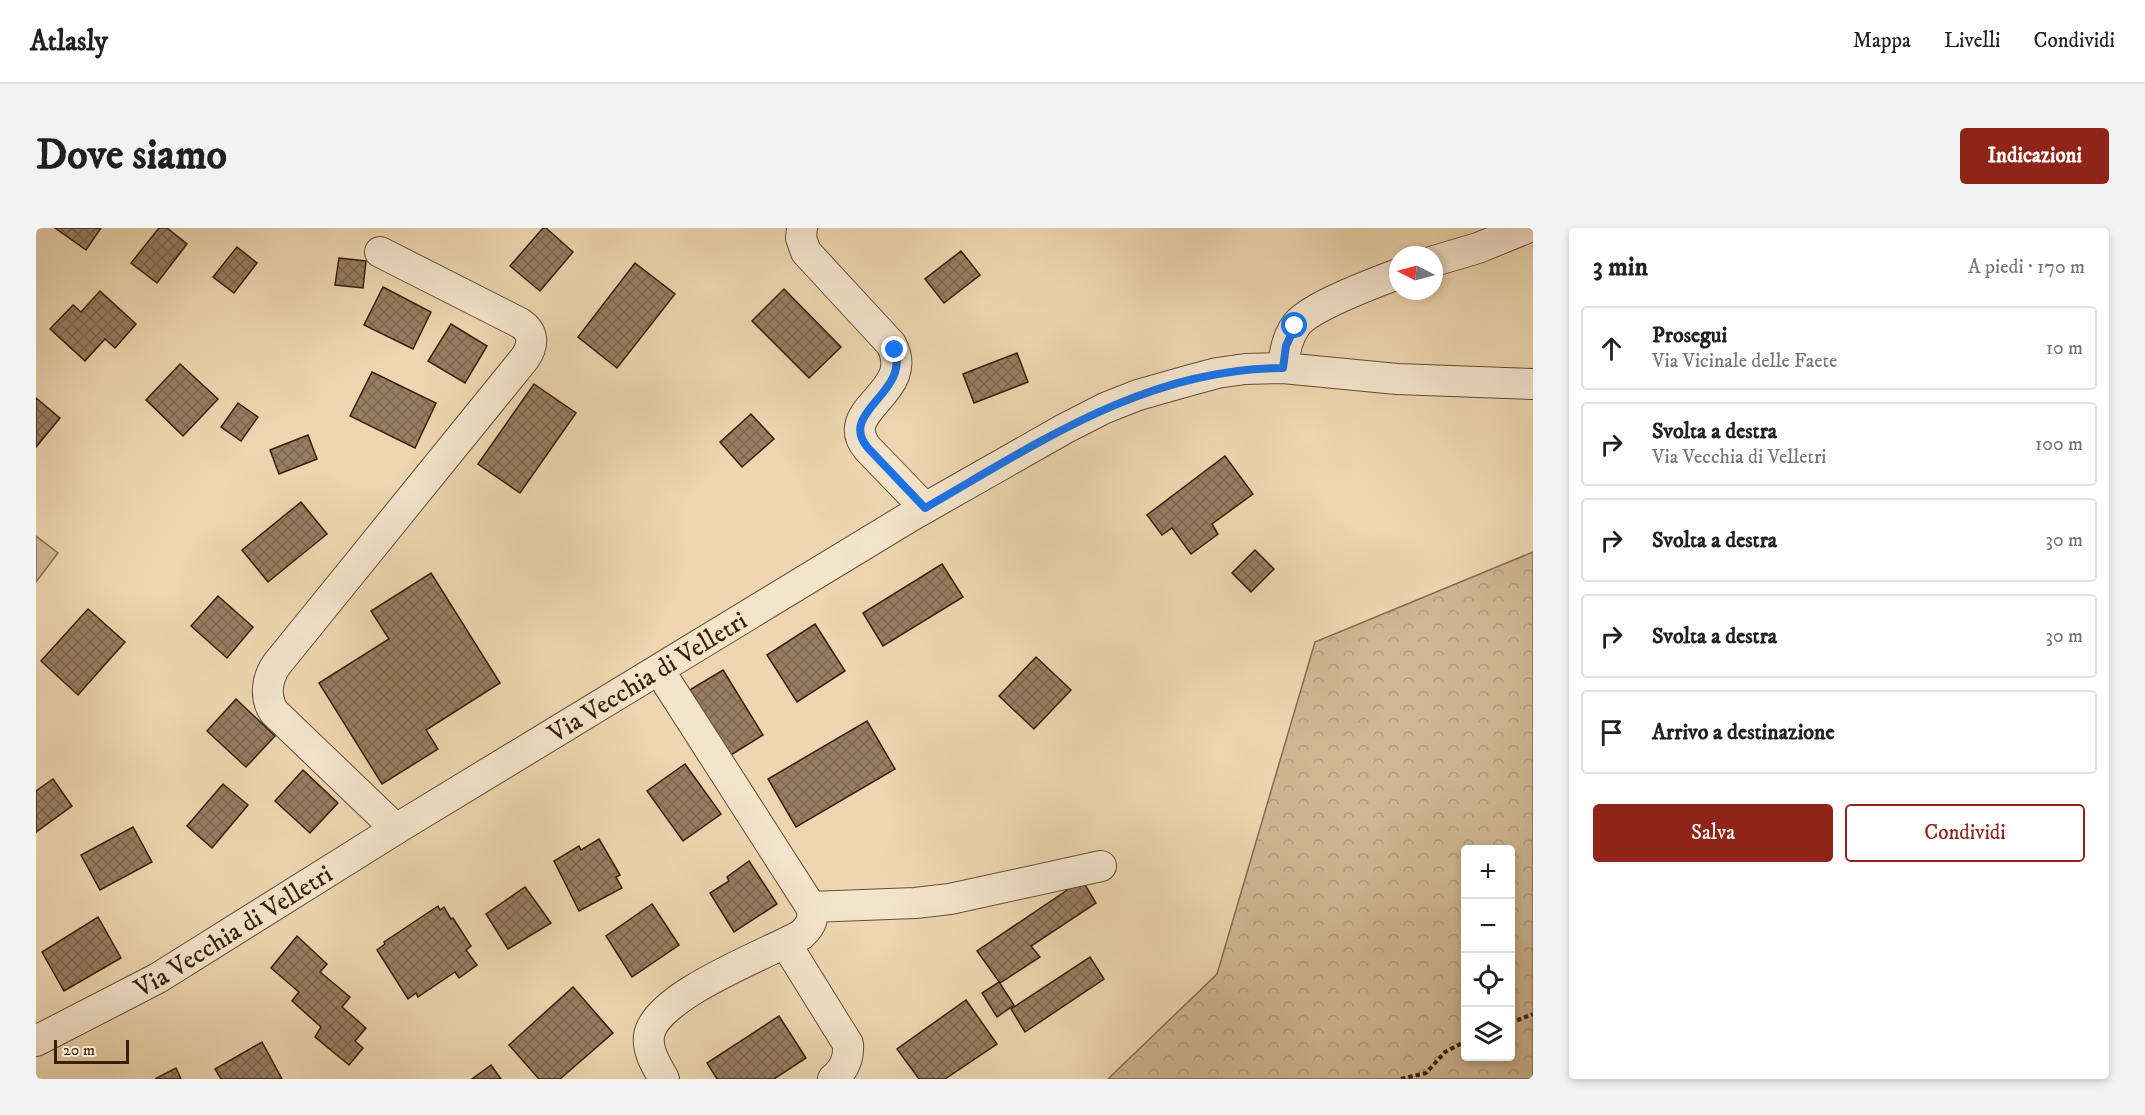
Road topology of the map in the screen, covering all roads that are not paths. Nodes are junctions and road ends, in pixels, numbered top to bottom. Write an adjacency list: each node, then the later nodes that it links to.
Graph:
1 (802, 228): 8 (street)
2 (1527, 228): 4 (street)
3 (380, 252): 10 (street)
4 (1443, 258)
5 (1389, 278): 6 (street)
6 (1283, 368): 7 (street, Via Vecchia di Velletri); 8 (street, Via Vecchia di Velletri)
7 (1533, 384)
8 (925, 508): 9 (street, Via Vecchia di Velletri)
9 (659, 670): 10 (street, Via Vecchia di Velletri); 12 (street)
10 (396, 829): 14 (street, Via Vecchia di Velletri)
11 (1101, 866): 12 (street)
12 (811, 906): 13 (street)
13 (786, 944): 15 (street); 16 (street)
14 (36, 1041)
15 (664, 1079)
16 (833, 1079)

